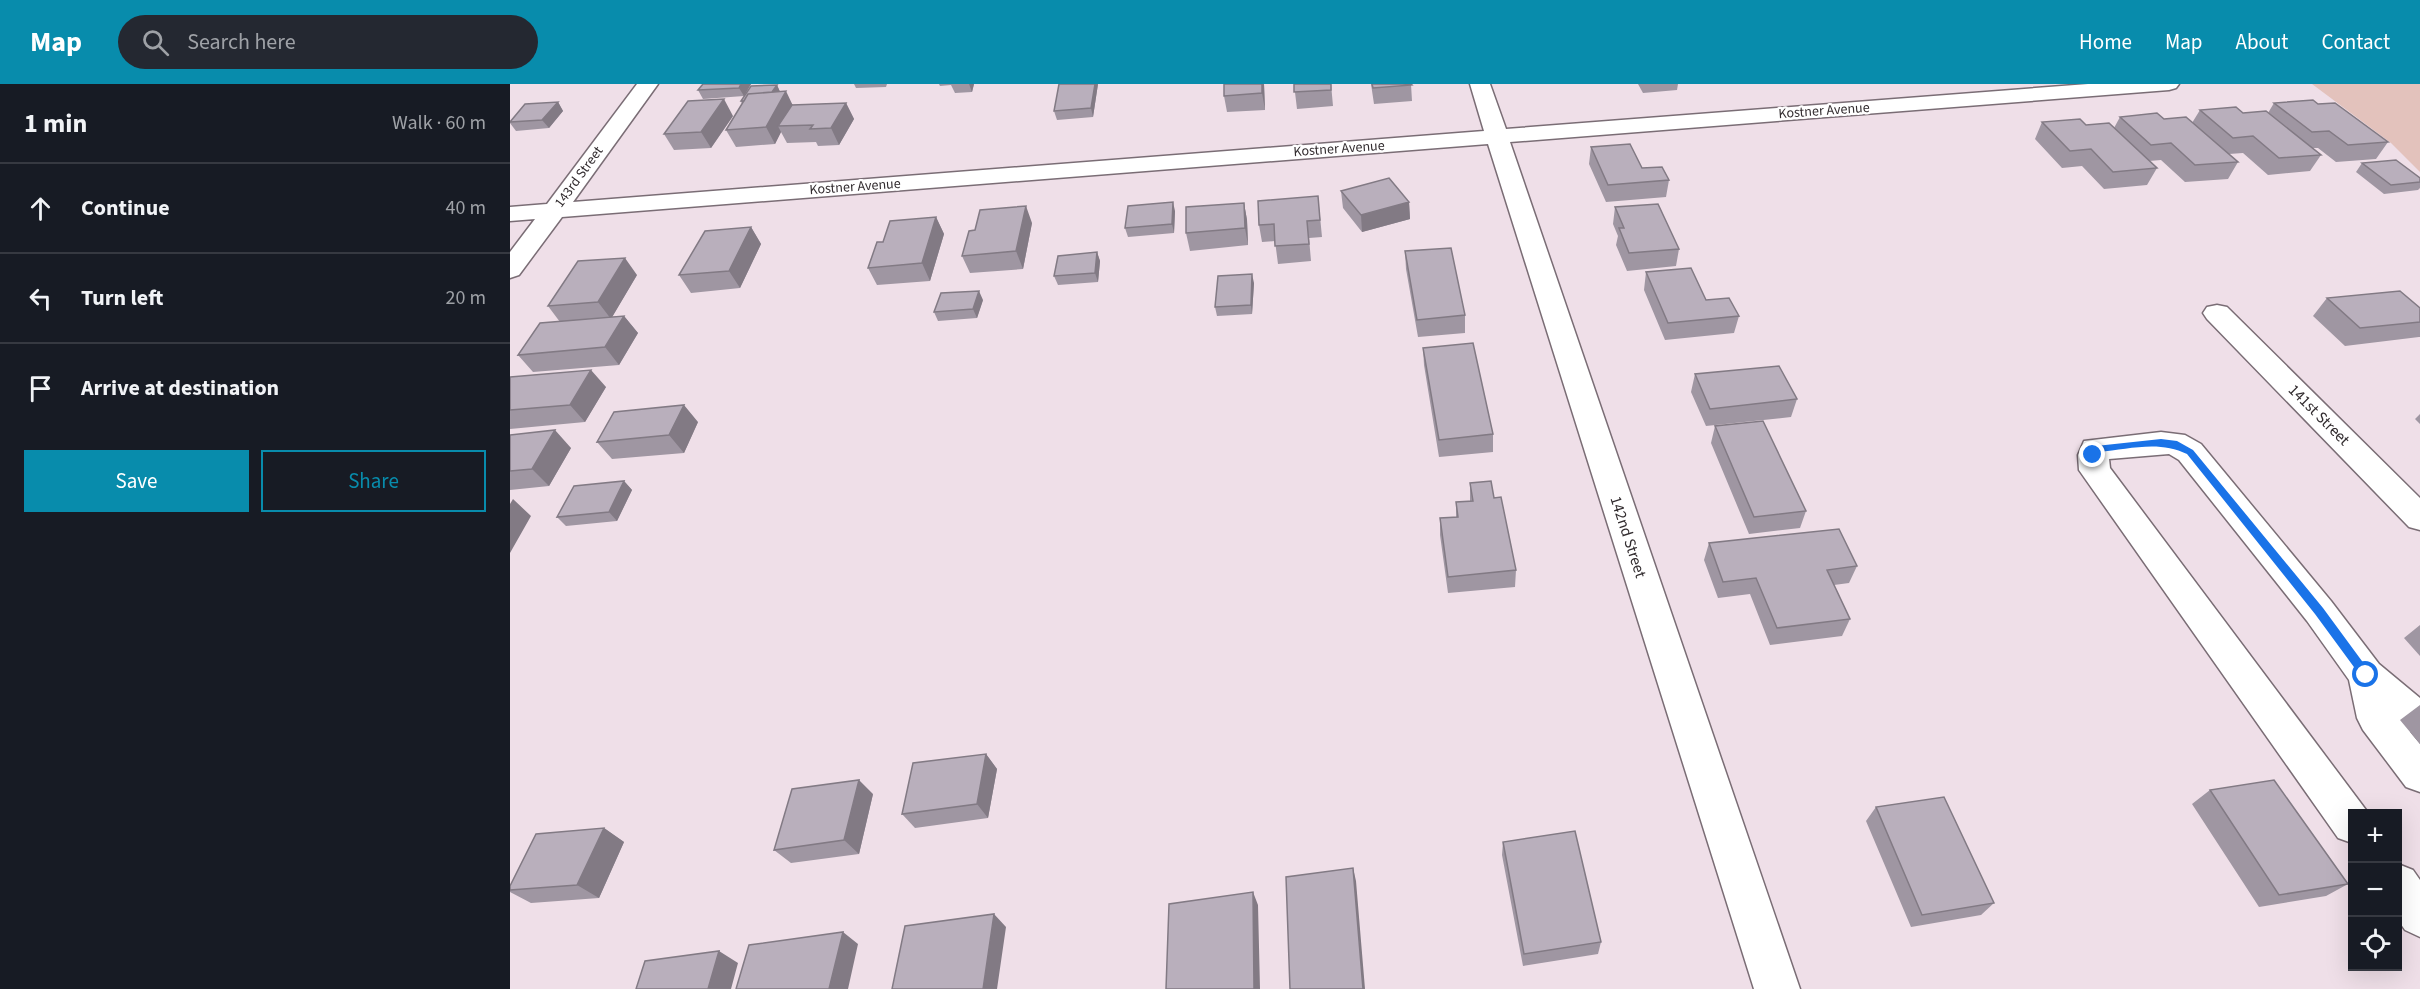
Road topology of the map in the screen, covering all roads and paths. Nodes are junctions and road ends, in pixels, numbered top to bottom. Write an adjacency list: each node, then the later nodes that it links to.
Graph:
1 (648, 84): 7 (street, 143rd Street)
2 (1480, 84): 6 (street, 142nd Street)
3 (1869, 84): 5 (street)
4 (2169, 84): 5 (street, Kostner Avenue)
5 (1887, 106): 6 (street, Kostner Avenue)
6 (1496, 137): 7 (street, Kostner Avenue); 18 (street, 142nd Street)
7 (554, 210): 8 (street, Kostner Avenue); 9 (street, 143rd Street)
8 (510, 214)
9 (510, 270)
10 (2217, 313): 11 (street, 141st Street)
11 (2420, 518)
12 (2366, 675): 13 (street); 14 (street); 15 (street)
13 (2417, 718)
14 (2420, 774)
15 (2348, 818)
16 (2402, 892): 17 (street)
17 (2420, 915)
18 (1777, 989)

